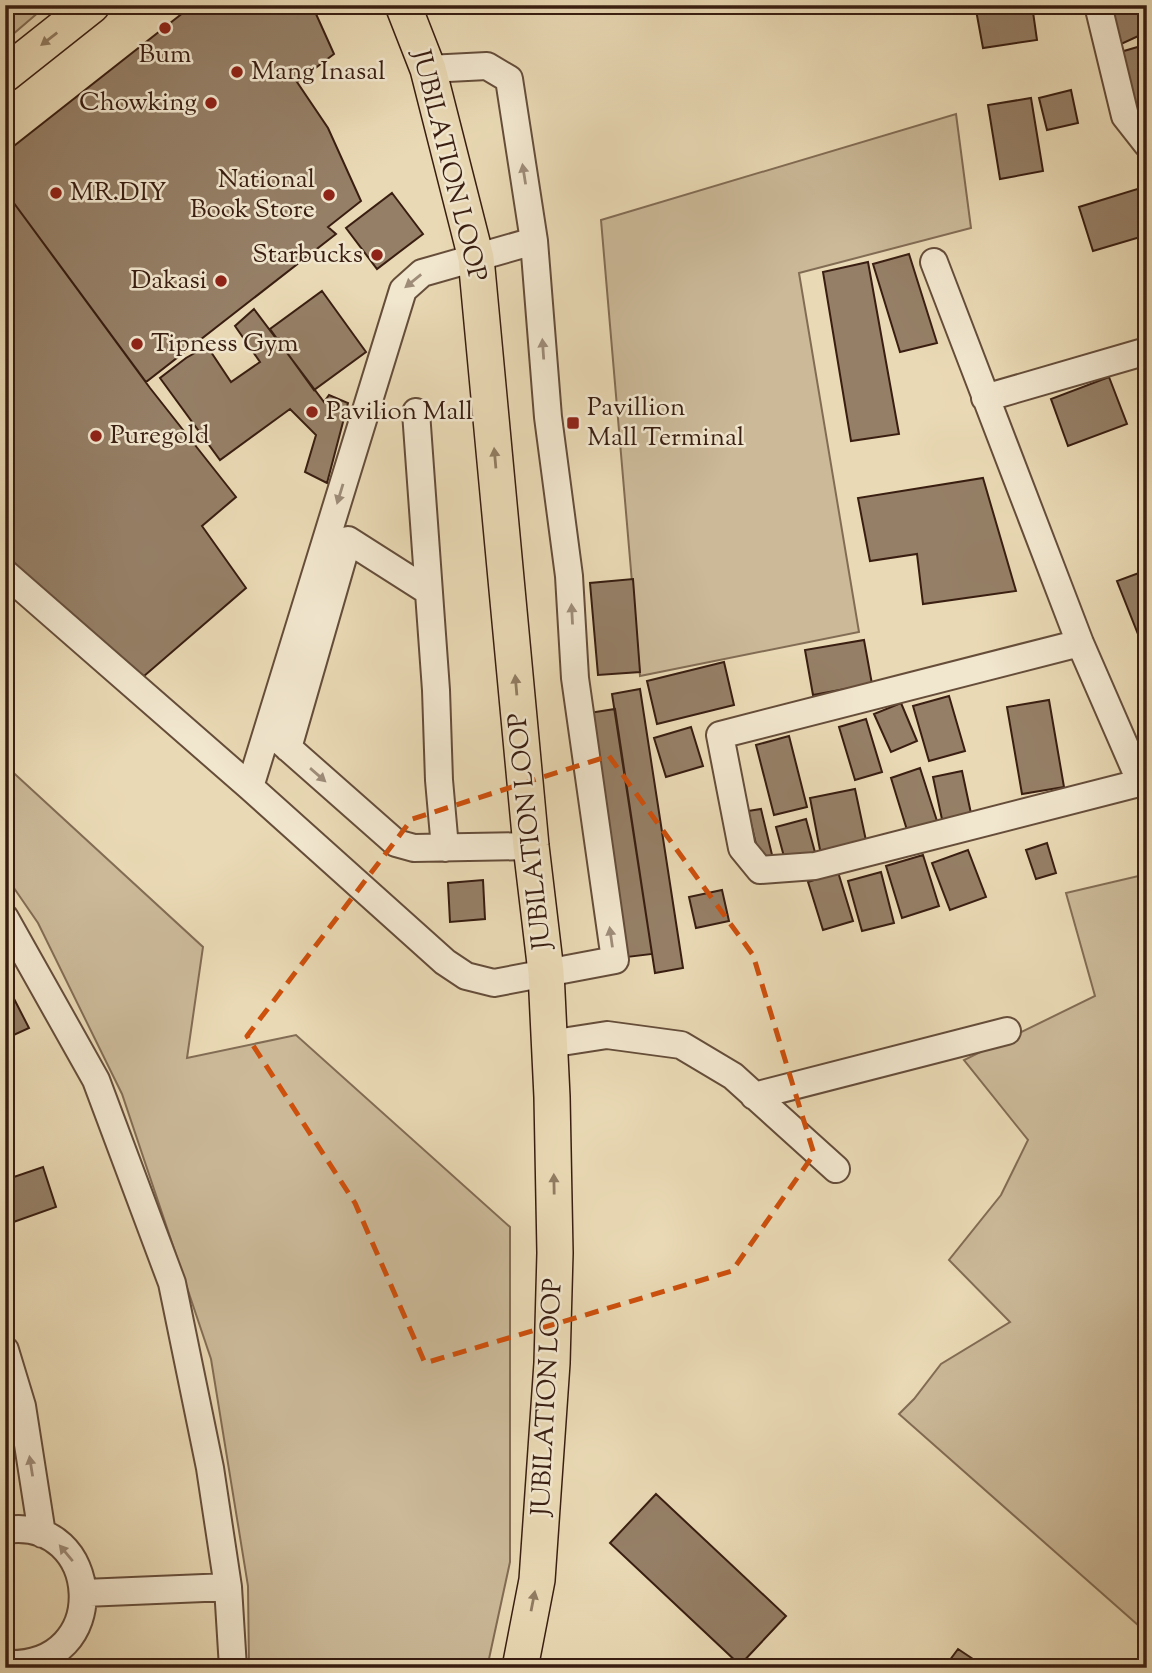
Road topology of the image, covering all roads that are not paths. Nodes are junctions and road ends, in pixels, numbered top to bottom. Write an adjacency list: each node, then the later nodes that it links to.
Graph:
1 (92, 5): 5 (main road, one-way to 5)
2 (403, 5): 4 (main road, JUBILATION LOOP)
3 (1098, 5): 6 (street)
4 (428, 69): 7 (street, one-way to 4); 8 (main road, JUBILATION LOOP)
5 (5, 74)
6 (1147, 144)
7 (534, 241): 8 (street); 23 (street, one-way to 7)
8 (476, 258): 16 (street, one-way to 16); 20 (main road, JUBILATION LOOP, one-way to 8)
9 (934, 262): 11 (street)
10 (1146, 355): 11 (street)
11 (985, 398): 15 (street)
12 (415, 412): 14 (street)
13 (5, 573): 19 (street)
14 (428, 591): 17 (street); 21 (street)
15 (1080, 643): 18 (street); 18 (street)
16 (268, 729): 17 (street); 19 (street)
17 (288, 748): 21 (street, one-way to 21)
18 (1144, 782)
19 (250, 787): 23 (street)
20 (531, 846): 21 (street); 23 (main road, JUBILATION LOOP)
21 (445, 848)
22 (5, 918): 31 (street)
23 (546, 972): 25 (main road, JUBILATION LOOP)
24 (1007, 1031): 26 (street)
25 (549, 1044): 26 (street); 36 (main road, JUBILATION LOOP, one-way to 25)
26 (754, 1096): 27 (street)
27 (836, 1169)
28 (5, 1350): 30 (street, one-way to 28)
29 (6, 1523): 30 (street)
30 (42, 1534): 32 (street, one-way to 30)
31 (228, 1587): 32 (street); 35 (street)
32 (84, 1593): 34 (street)
33 (5, 1664): 34 (street)
34 (40, 1664)
35 (233, 1668)
36 (520, 1668)

